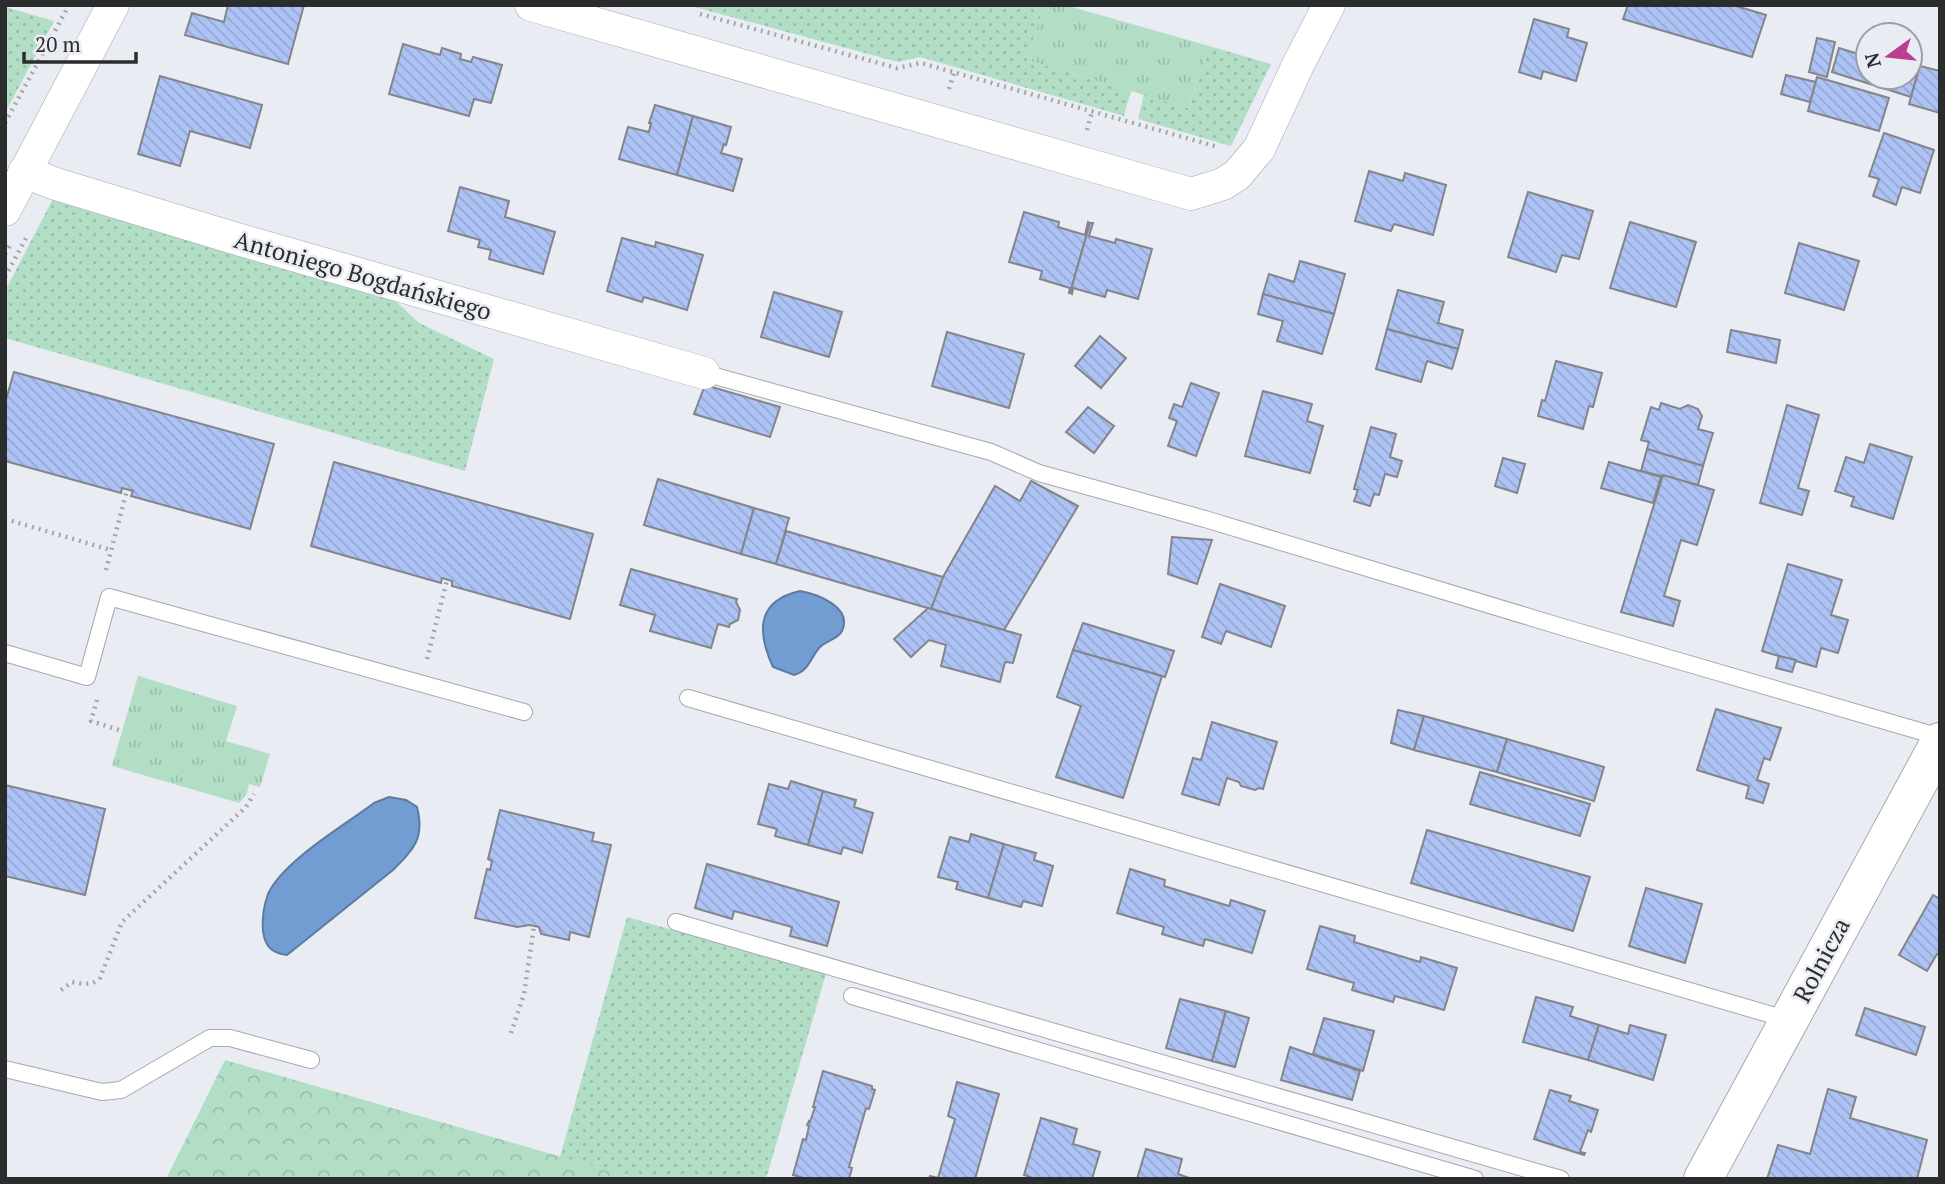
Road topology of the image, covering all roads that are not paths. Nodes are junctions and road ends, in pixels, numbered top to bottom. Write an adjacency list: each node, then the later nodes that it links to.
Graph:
1 (113, 5): 4 (street)
2 (531, 5): 3 (street)
3 (1329, 5)
4 (13, 189): 5 (street, Antoniego Bogdańskiego)
5 (704, 373): 9 (lane)
6 (5, 653): 8 (lane)
7 (688, 698): 12 (lane)
8 (524, 712)
9 (1940, 739): 12 (street, Rolnicza)
10 (676, 922): 16 (lane)
11 (852, 996): 15 (lane)
12 (1789, 1020): 17 (street, Rolnicza)
13 (311, 1060): 14 (lane)
14 (5, 1069)
15 (1475, 1179)
16 (1561, 1179)
17 (1703, 1179)

